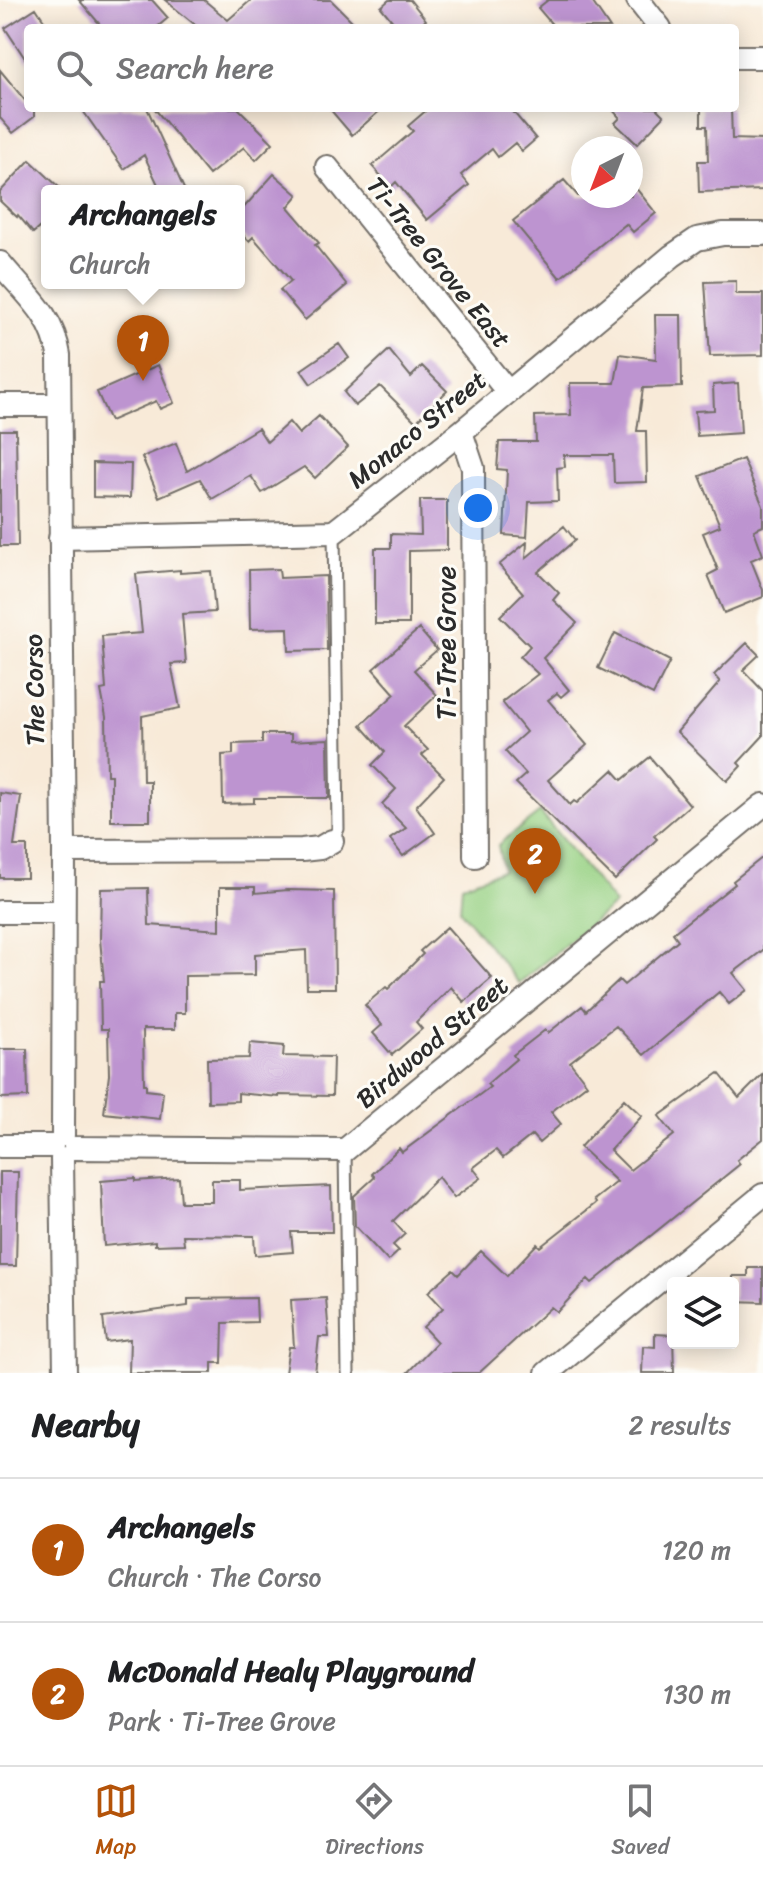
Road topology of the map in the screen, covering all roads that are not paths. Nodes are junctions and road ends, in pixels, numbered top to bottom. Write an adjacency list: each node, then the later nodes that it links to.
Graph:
1 (638, 0): 2 (street)
2 (657, 24)
3 (739, 57): 4 (street)
4 (763, 57)
5 (327, 167): 8 (street, Ti-Tree Grove East)
6 (763, 234): 8 (street, Monaco Street)
7 (0, 263): 10 (street, The Corso)
8 (508, 392): 11 (street, Monaco Street)
9 (0, 405): 10 (street)
10 (59, 405): 13 (street, The Corso)
11 (461, 432): 12 (street, Monaco Street); 17 (street, Ti-Tree Grove)
12 (334, 532): 13 (street); 15 (lane)
13 (60, 538): 16 (street, The Corso)
14 (763, 805): 22 (street, Birdwood Street)
15 (332, 841): 16 (street)
16 (64, 851): 19 (street, The Corso)
17 (475, 856)
18 (0, 912): 19 (street)
19 (63, 912): 21 (street, The Corso)
20 (0, 1146): 21 (street)
21 (63, 1147): 22 (street); 24 (street, The Corso)
22 (345, 1150): 25 (lane)
23 (763, 1195): 26 (street)
24 (65, 1373)
25 (348, 1373)
26 (547, 1373)

